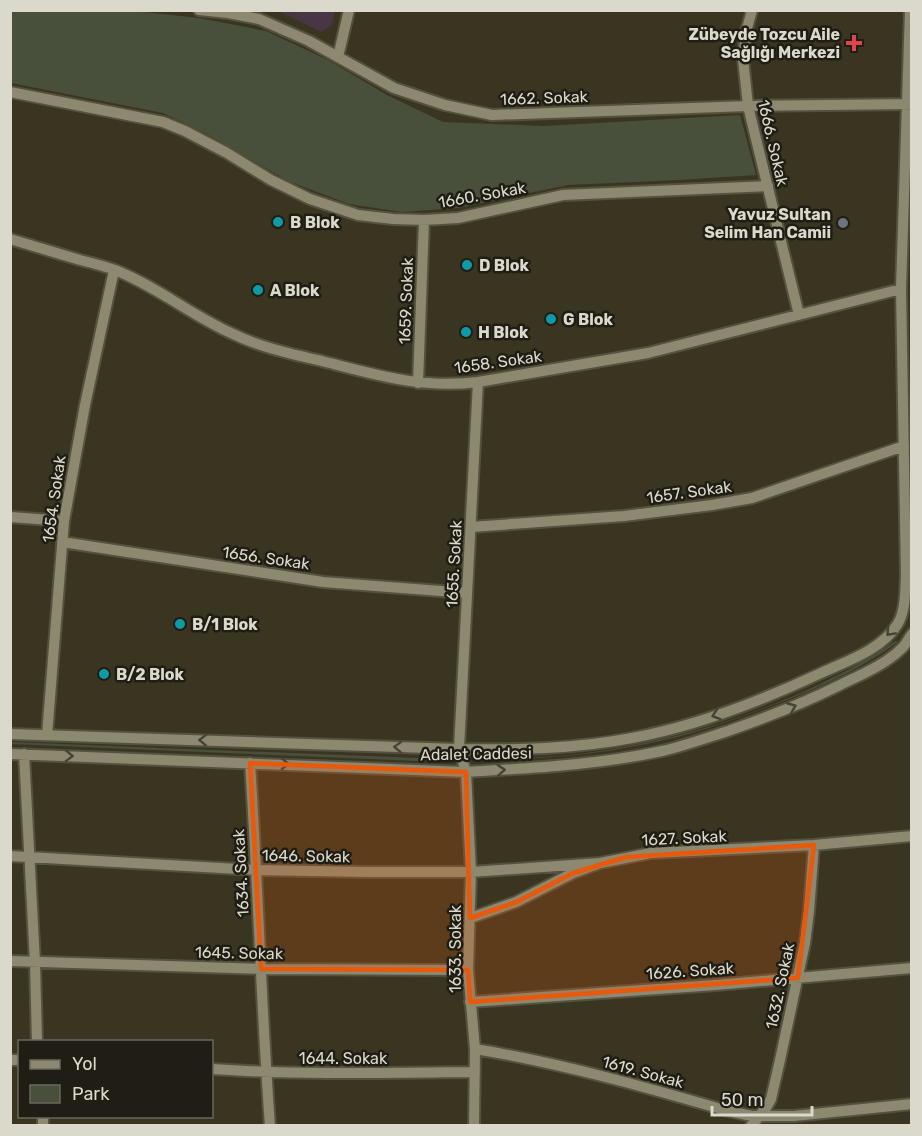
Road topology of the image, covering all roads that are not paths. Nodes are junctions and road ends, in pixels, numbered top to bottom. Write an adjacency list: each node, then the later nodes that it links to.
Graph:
1 (199, 10): 5 (street, 1662. Sokak)
2 (349, 10): 5 (street)
3 (752, 10): 8 (street, 1666. Sokak)
4 (910, 10): 7 (street)
5 (338, 57): 8 (street, 1662. Sokak)
6 (10, 92): 10 (street, 1660. Sokak)
7 (909, 104): 8 (street, 1662. Sokak); 13 (street)
8 (748, 106): 9 (street, 1666. Sokak)
9 (768, 186): 10 (street, 1660. Sokak); 14 (street, 1666. Sokak)
10 (424, 220): 16 (street, 1659. Sokak)
11 (10, 239): 12 (street, 1658. Sokak)
12 (114, 270): 16 (street, 1658. Sokak); 19 (street, 1654. Sokak)
13 (901, 289): 14 (street, 1658. Sokak); 17 (street)
14 (799, 315): 15 (street, 1658. Sokak)
15 (478, 382): 16 (street, 1658. Sokak); 20 (street, 1655. Sokak)
16 (418, 383)
17 (904, 446): 20 (street, 1657. Sokak); 26 (street, one-way to 26)
18 (10, 517): 19 (street)
19 (64, 521): 21 (street, 1654. Sokak)
20 (471, 527): 22 (street, 1655. Sokak)
21 (63, 542): 22 (street, 1656. Sokak); 25 (street, 1654. Sokak)
22 (467, 593): 26 (street, 1655. Sokak)
23 (912, 634): 30 (street, Adalet Caddesi, one-way to 23)
24 (10, 734): 25 (street)
25 (47, 735): 26 (street, one-way to 25)
26 (459, 749): 30 (street, 1655. Sokak)
27 (10, 754): 28 (street, Adalet Caddesi)
28 (24, 754): 29 (street, Adalet Caddesi, one-way to 29); 34 (street)
29 (250, 763): 30 (street, Adalet Caddesi, one-way to 30); 36 (street, 1634. Sokak)
30 (466, 772): 37 (street, 1633. Sokak)
31 (912, 836): 32 (street, 1627. Sokak)
32 (814, 845): 35 (street, 1627. Sokak); 44 (street, 1632. Sokak)
33 (10, 856): 34 (street, 1646. Sokak)
34 (30, 857): 36 (street, 1646. Sokak); 40 (street)
35 (600, 863): 37 (street, 1646. Sokak); 38 (street, 1627. Sokak)
36 (257, 870): 37 (street, 1646. Sokak); 42 (street, 1634. Sokak)
37 (471, 872): 38 (street, 1633. Sokak)
38 (470, 918): 43 (street, 1633. Sokak)
39 (10, 961): 40 (street, 1645. Sokak)
40 (35, 963): 42 (street, 1645. Sokak); 46 (street)
41 (912, 968): 44 (street, 1626. Sokak)
42 (261, 969): 43 (street, 1645. Sokak); 49 (street, 1634. Sokak)
43 (468, 970): 45 (street, 1633. Sokak)
44 (798, 978): 45 (street, 1626. Sokak); 52 (street, 1632. Sokak)
45 (470, 1002): 47 (street, 1633. Sokak)
46 (37, 1040)
47 (475, 1048): 50 (street, 1633. Sokak); 52 (street, 1619. Sokak)
48 (213, 1069): 49 (street, 1644. Sokak)
49 (266, 1072): 50 (street, 1644. Sokak); 53 (street, 1634. Sokak)
50 (476, 1072): 54 (street, 1633. Sokak)
51 (912, 1104): 52 (street, 1619. Sokak)
52 (759, 1116): 55 (street, 1632. Sokak)
53 (270, 1125)
54 (474, 1125)
55 (751, 1125)

